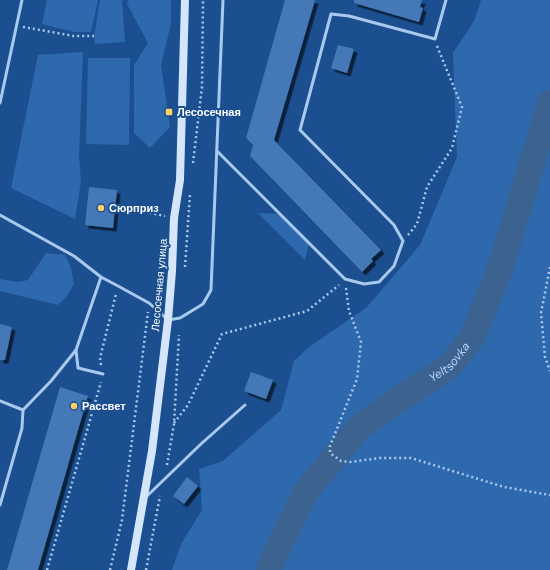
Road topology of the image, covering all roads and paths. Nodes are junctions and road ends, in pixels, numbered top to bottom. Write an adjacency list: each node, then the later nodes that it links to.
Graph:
1 (22, 0): 5 (lane)
2 (185, 0): 12 (street, Лесосечная улица)
3 (223, 0): 9 (lane)
4 (446, 0): 7 (lane)
5 (17, 26): 6 (path); 8 (lane)
6 (94, 36)
7 (435, 39): 14 (path); 14 (lane)
8 (0, 103)
9 (218, 151): 17 (lane); 20 (lane)
10 (120, 207): 12 (path)
11 (0, 215): 16 (lane)
12 (174, 218): 13 (path); 20 (street, Лесосечная улица)
13 (189, 220)
14 (402, 241): 17 (lane)
15 (550, 267): 22 (path)
16 (101, 277): 18 (lane); 21 (lane)
17 (345, 279): 27 (path); 28 (path)
18 (118, 286): 19 (lane); 23 (path)
19 (149, 303): 20 (lane); 32 (path)
20 (168, 320): 29 (street, Лесосечная улица)
21 (76, 350): 23 (lane); 26 (lane)
22 (550, 371)
23 (103, 374): 31 (path)
24 (0, 401): 26 (lane)
25 (245, 404): 29 (lane)
26 (23, 410): 30 (lane)
27 (174, 424)
28 (550, 494)
29 (144, 499): 33 (street, Лесосечная улица)
30 (0, 505)
31 (47, 570)
32 (110, 570)
33 (131, 570)

